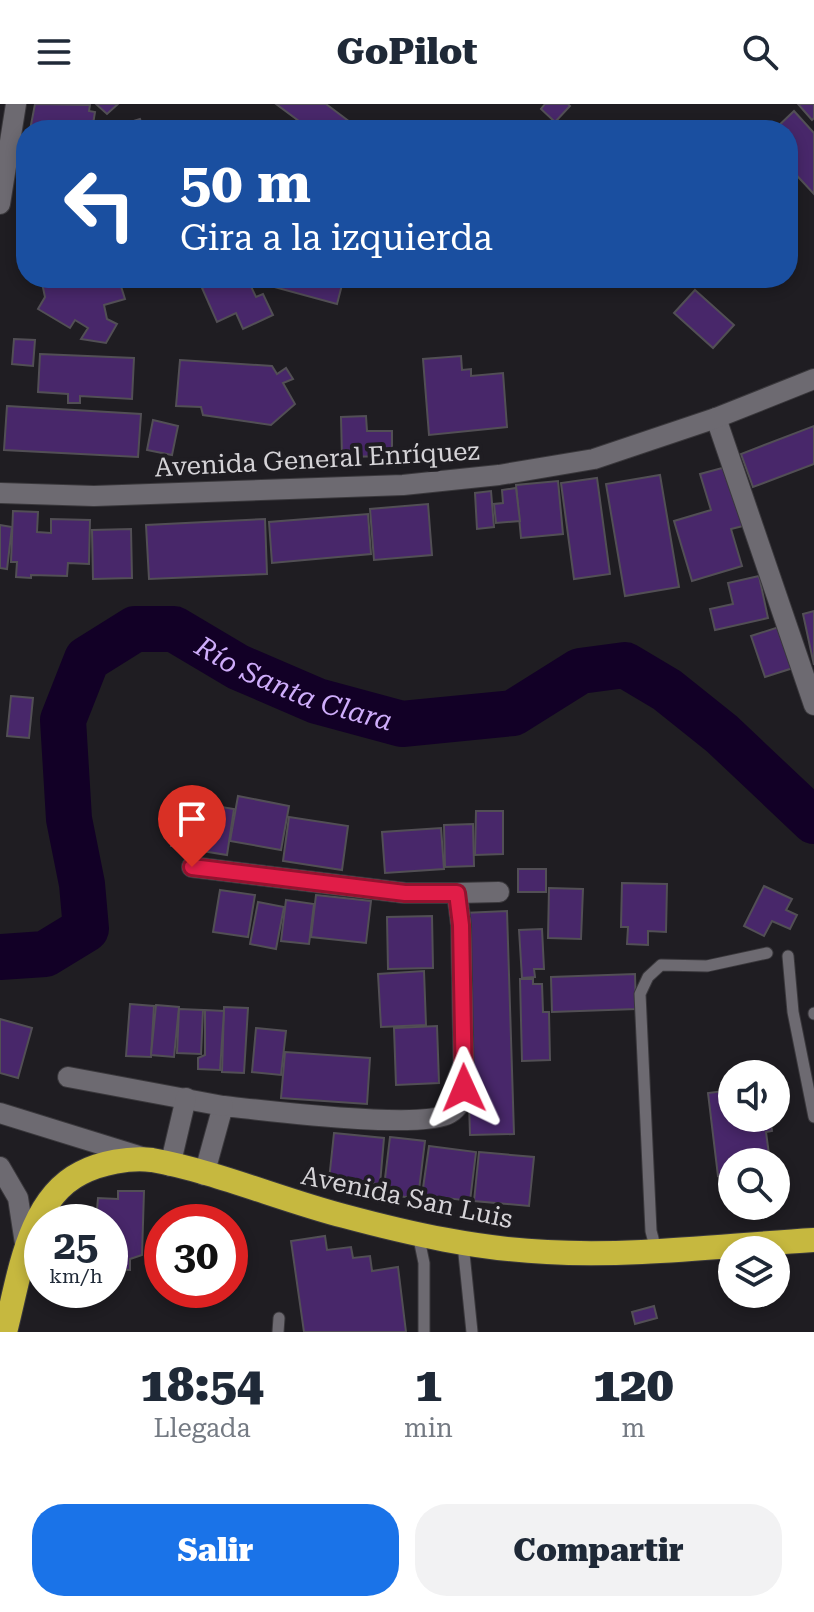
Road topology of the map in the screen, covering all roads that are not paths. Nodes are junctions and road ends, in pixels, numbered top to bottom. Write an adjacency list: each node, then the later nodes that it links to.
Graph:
1 (16, 104): 2 (street)
2 (2, 166): 3 (street)
3 (0, 204)
4 (814, 379): 5 (street, Avenida General Enríquez)
5 (716, 418): 6 (street, Avenida General Enríquez); 7 (street)
6 (0, 493)
7 (814, 705)
8 (192, 867): 10 (street)
9 (499, 892): 10 (street)
10 (457, 893): 15 (street)
11 (767, 953): 26 (lane)
12 (788, 956): 17 (lane)
13 (68, 1077): 14 (street)
14 (186, 1098): 15 (street); 18 (street)
15 (223, 1106): 20 (street)
16 (0, 1113): 18 (street, Avenida San Luis)
17 (814, 1117)
18 (160, 1163): 20 (highway, Avenida San Luis); 21 (highway)
19 (0, 1167): 23 (street)
20 (204, 1175): 22 (highway, Avenida San Luis)
21 (47, 1204)
22 (418, 1234): 25 (highway, Avenida San Luis); 31 (lane)
23 (24, 1239)
24 (814, 1240): 26 (highway, Avenida San Luis)
25 (463, 1243): 26 (highway, Avenida San Luis); 32 (lane)
26 (656, 1250)
27 (24, 1261): 29 (highway)
28 (279, 1318): 30 (lane)
29 (5, 1332)
30 (278, 1332)
31 (424, 1332)
32 (472, 1332)

